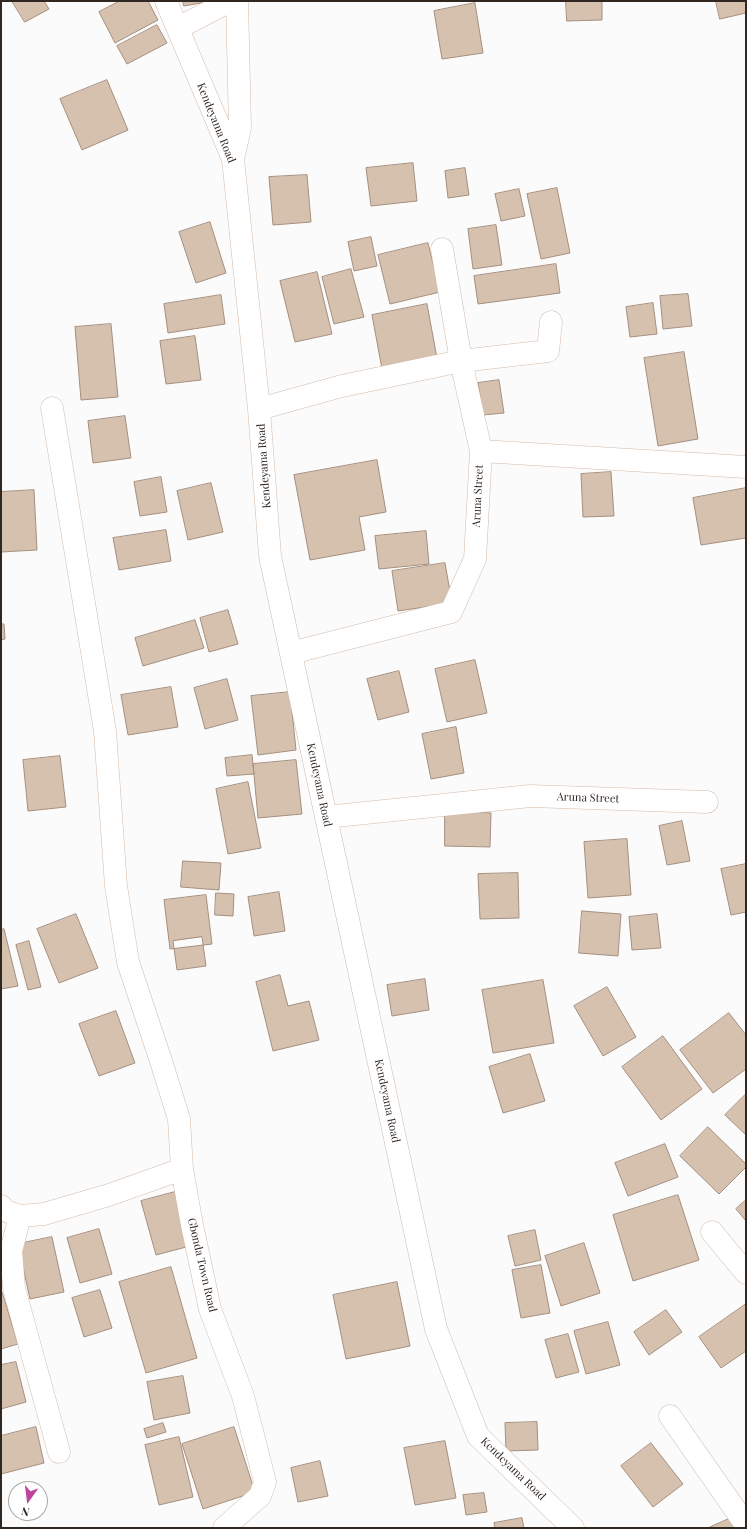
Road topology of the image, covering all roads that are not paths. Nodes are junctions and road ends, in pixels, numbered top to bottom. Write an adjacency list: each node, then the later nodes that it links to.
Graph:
1 (166, 1): 4 (street, Kendeyama Road)
2 (230, 1): 4 (street)
3 (237, 1): 5 (street)
4 (178, 28): 5 (street, Kendeyama Road)
5 (233, 159): 10 (street, Kendeyama Road)
6 (442, 249): 8 (street)
7 (551, 322): 8 (street)
8 (461, 361): 10 (street); 11 (street)
9 (52, 408): 16 (street, Gbonda Town Road)
10 (259, 409): 13 (street, Kendeyama Road)
11 (481, 451): 12 (street, Aruna Street); 13 (street, Aruna Street)
12 (746, 467)
13 (291, 653): 15 (street, Kendeyama Road)
14 (707, 802): 15 (street, Aruna Street)
15 (326, 817): 24 (street, Kendeyama Road)
16 (182, 1169): 17 (street); 23 (street, Gbonda Town Road)
17 (10, 1211): 21 (street)
18 (712, 1232): 19 (street)
19 (746, 1273)
20 (670, 1416): 22 (street)
21 (59, 1452)
22 (746, 1525)
23 (224, 1528)
24 (573, 1528)

